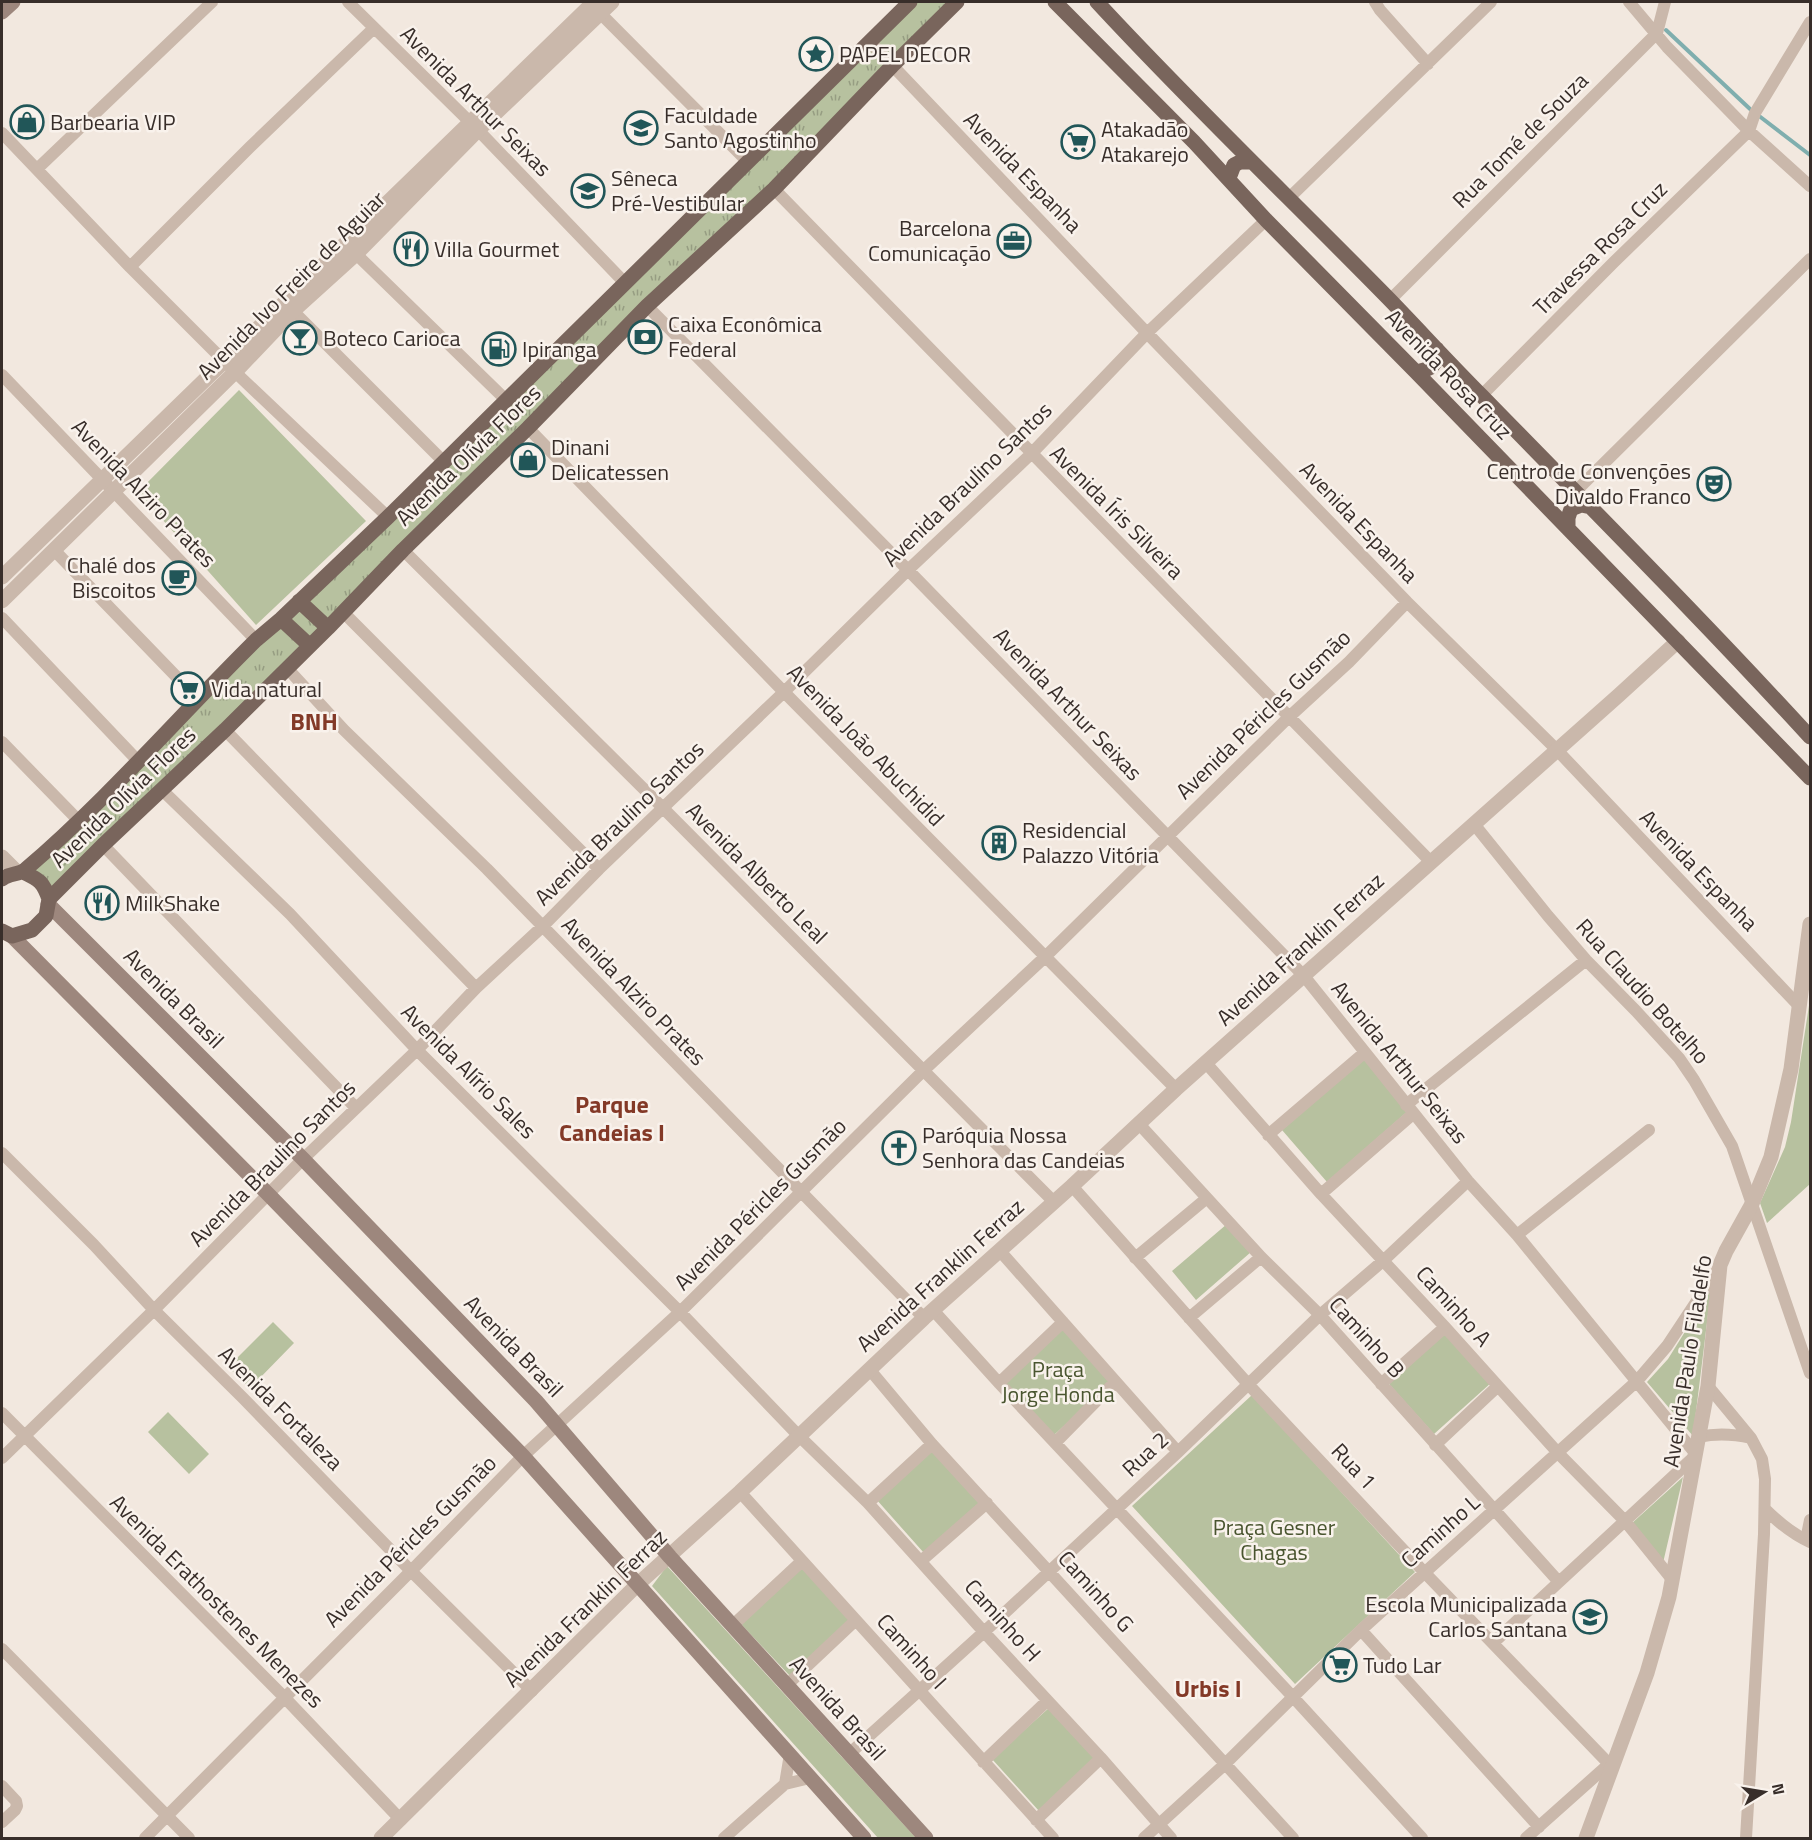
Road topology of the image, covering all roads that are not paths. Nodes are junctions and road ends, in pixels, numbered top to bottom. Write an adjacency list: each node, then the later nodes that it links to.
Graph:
1 (13, 2): 14 (main road)
2 (212, 2): 26 (street)
3 (348, 2): 16 (street, Avenida Arthur Seixas)
4 (612, 2): 13 (street, Avenida Ivo Freire de Aguiar)
5 (910, 2): 18 (main road, Avenida Olívia Flores)
6 (957, 2): 20 (main road, Avenida Olívia Flores)
7 (1055, 2): 27 (main road, Avenida Rosa Cruz)
8 (1097, 2): 25 (main road, Avenida Rosa Cruz)
9 (1375, 2): 19 (street)
10 (1491, 2): 19 (street)
11 (1629, 2): 17 (street)
12 (1665, 2): 17 (street)
13 (595, 6): 21 (street, Avenida Ivo Freire de Aguiar); 24 (street)
14 (2, 12)
15 (1810, 22): 22 (street)
16 (374, 28): 21 (street, Avenida Arthur Seixas); 34 (street)
17 (1657, 33): 22 (street); 36 (street, Rua Tomé de Souza)
18 (870, 42): 20 (street, Avenida Espanha); 24 (main road, Avenida Olívia Flores)
19 (1428, 64): 30 (street)
20 (892, 66): 29 (main road, Avenida Olívia Flores); 39 (street, Avenida Espanha)
21 (473, 126): 32 (street, Avenida Ivo Freire de Aguiar); 35 (street, Avenida Arthur Seixas); 41 (street, Avenida Ivo Freire de Aguiar)
22 (1749, 131): 28 (street); 45 (street, Travessa Rosa Cruz)
23 (2, 133): 26 (street)
24 (748, 162): 35 (main road, Avenida Olívia Flores)
25 (1252, 162): 27 (main road); 30 (main road, Avenida Rosa Cruz)
26 (37, 169): 34 (street)
27 (1229, 178): 31 (main road, Avenida Rosa Cruz)
28 (1810, 186)
29 (774, 189): 37 (main road, Avenida Olívia Flores); 48 (street, Avenida Íris Silveira)
30 (1289, 198): 36 (main road, Avenida Rosa Cruz)
31 (1266, 219): 39 (street, Avenida Braulino Santos); 43 (main road, Avenida Rosa Cruz)
32 (356, 254): 38 (street, Avenida Ivo Freire de Aguiar); 46 (street)
33 (1810, 259): 52 (street)
34 (130, 267): 41 (street)
35 (624, 282): 46 (main road, Avenida Olívia Flores)
36 (1390, 300): 40 (main road, Avenida Rosa Cruz)
37 (647, 306): 47 (main road, Avenida Olívia Flores); 58 (street, Avenida Arthur Seixas)
38 (293, 311): 42 (street, Avenida Ivo Freire de Aguiar); 49 (street)
39 (1148, 333): 48 (street, Avenida Braulino Santos); 62 (street, Avenida Espanha)
40 (1437, 349): 43 (main road); 45 (main road, Avenida Rosa Cruz)
41 (224, 359): 42 (street); 50 (street, Avenida Ivo Freire de Aguiar)
42 (235, 372): 51 (street, Avenida Ivo Freire de Aguiar); 54 (street)
43 (1416, 372): 55 (main road, Avenida Rosa Cruz)
44 (2, 375): 50 (street, Avenida Alziro Prates)
45 (1481, 396): 52 (main road, Avenida Rosa Cruz)
46 (505, 399): 49 (main road, Avenida Olívia Flores)
47 (528, 428): 57 (main road, Avenida Olívia Flores); 71 (street, Avenida João Abuchidid)
48 (1031, 454): 58 (street, Avenida Braulino Santos); 73 (street, Avenida Íris Silveira)
49 (443, 461): 54 (main road, Avenida Olívia Flores)
50 (102, 479): 51 (street, Avenida Alziro Prates); 59 (street, Avenida Ivo Freire de Aguiar)
51 (114, 491): 56 (street, Avenida Ivo Freire de Aguiar); 67 (street, Avenida Alziro Prates)
52 (1576, 491): 53 (main road, Avenida Rosa Cruz)
53 (1591, 507): 55 (main road); 75 (main road, Avenida Rosa Cruz)
54 (388, 517): 61 (main road, Avenida Olívia Flores)
55 (1568, 528): 68 (main road, Avenida Rosa Cruz)
56 (54, 550): 60 (street, Avenida Ivo Freire de Aguiar); 72 (street)
57 (403, 550): 63 (main road, Avenida Olívia Flores); 82 (street, Avenida Alberto Leal)
58 (908, 570): 71 (street, Avenida Braulino Santos); 85 (street, Avenida Arthur Seixas)
59 (2, 577)
60 (2, 601)
61 (299, 601): 65 (main road, Avenida Olívia Flores); 66 (main road)
62 (1407, 602): 73 (street, Avenida Péricles Gusmão); 77 (street, Avenida Espanha)
63 (344, 613): 66 (main road, Avenida Olívia Flores); 89 (street)
64 (2, 618): 78 (street)
65 (281, 619): 67 (main road, Avenida Olívia Flores); 69 (main road)
66 (328, 628): 69 (main road, Avenida Olívia Flores)
67 (256, 640): 72 (main road, Avenida Olívia Flores)
68 (1678, 641): 77 (street, Avenida Franklin Ferraz); 79 (main road, Avenida Rosa Cruz)
69 (309, 645): 70 (main road, Avenida Olívia Flores)
70 (287, 668): 74 (main road, Avenida Olívia Flores); 94 (street, Avenida Alziro Prates)
71 (784, 692): 82 (street, Avenida Braulino Santos); 96 (street, Avenida João Abuchidid)
72 (197, 698): 78 (main road, Avenida Olívia Flores)
73 (1289, 717): 85 (street, Avenida Péricles Gusmão); 88 (street, Avenida Íris Silveira)
74 (225, 730): 81 (main road, Avenida Olívia Flores); 99 (street)
75 (1810, 737)
76 (2, 742): 83 (street)
77 (1557, 750): 84 (street, Avenida Franklin Ferraz); 100 (street, Avenida Espanha)
78 (138, 761): 83 (main road, Avenida Olívia Flores)
79 (1804, 763): 80 (main road, Avenida Rosa Cruz)
80 (1810, 778)
81 (161, 789): 86 (main road, Avenida Olívia Flores); 101 (street, Avenida Alírio Sales)
82 (663, 808): 89 (street, Avenida Braulino Santos); 104 (street, Avenida Alberto Leal)
83 (78, 820): 90 (main road, Avenida Olívia Flores)
84 (1474, 824): 88 (street, Avenida Franklin Ferraz); 97 (street, Rua Claudio Botelho)
85 (1168, 837): 96 (street, Avenida Péricles Gusmão); 98 (street, Avenida Arthur Seixas)
86 (103, 844): 92 (main road, Avenida Olívia Flores); 106 (street)
87 (2, 857): 90 (street, Avenida Brasil)
88 (1431, 862): 98 (street, Avenida Franklin Ferraz)
89 (599, 869): 94 (street, Avenida Braulino Santos)
90 (20, 872): 91 (main road, Avenida Olívia Flores); 92 (main road, Avenida Brasil)
91 (2, 879)
92 (49, 902): 95 (main road, Avenida Olívia Flores); 112 (main road, Avenida Brasil)
93 (1810, 924): 100 (street, Avenida Paulo Filadelfo)
94 (542, 927): 99 (street, Avenida Braulino Santos); 115 (street, Avenida Alziro Prates)
95 (6, 936): 117 (main road)
96 (1045, 957): 104 (street, Avenida Péricles Gusmão); 105 (street, Avenida João Abuchidid)
97 (1586, 960): 107 (street); 120 (street, Rua Claudio Botelho)
98 (1304, 976): 102 (street, Avenida Arthur Seixas); 103 (street, Avenida Franklin Ferraz)
99 (476, 988): 101 (street, Avenida Braulino Santos)
100 (1799, 1006): 120 (street, Avenida Paulo Filadelfo)
101 (417, 1050): 106 (street, Avenida Braulino Santos); 128 (street, Avenida Alírio Sales)
102 (1364, 1053): 107 (street, Avenida Arthur Seixas); 110 (street)
103 (1206, 1063): 105 (street, Avenida Franklin Ferraz); 110 (street, Caminho A)
104 (924, 1070): 115 (street, Avenida Péricles Gusmão); 119 (street, Avenida Alberto Leal)
105 (1176, 1089): 108 (street, Avenida Franklin Ferraz)
106 (356, 1108): 112 (street, Avenida Braulino Santos)
107 (1410, 1109): 113 (street, Avenida Arthur Seixas); 116 (street)
108 (1140, 1125): 114 (street, Avenida Franklin Ferraz); 118 (street, Caminho B)
109 (1648, 1130): 121 (street)
110 (1268, 1135): 116 (street, Caminho A)
111 (2, 1153): 127 (street, Avenida Fortaleza)
112 (303, 1159): 117 (street, Avenida Braulino Santos); 144 (main road, Avenida Brasil)
113 (1468, 1181): 121 (street, Avenida Arthur Seixas); 125 (street, Rua 2)
114 (1072, 1186): 119 (street, Avenida Franklin Ferraz); 124 (street, Rua 1)
115 (802, 1192): 128 (street, Avenida Péricles Gusmão); 129 (street, Avenida Alziro Prates)
116 (1321, 1194): 125 (street, Caminho A)
117 (269, 1195): 127 (street, Avenida Braulino Santos); 155 (main road)
118 (1207, 1198): 123 (street, Caminho B); 124 (street)
119 (1054, 1202): 122 (street, Avenida Franklin Ferraz)
120 (1751, 1206): 126 (street, Avenida Paulo Filadelfo); 135 (street, Rua Claudio Botelho)
121 (1517, 1235): 136 (street, Avenida Arthur Seixas)
122 (1000, 1251): 129 (street, Avenida Franklin Ferraz); 132 (street)
123 (1261, 1257): 130 (street, Caminho B); 131 (street)
124 (1135, 1258): 131 (street, Rua 1)
125 (1384, 1260): 130 (street, Rua 2); 133 (street, Caminho A)
126 (1720, 1265): 136 (street, Caminho L); 142 (street, Avenida Paulo Filadelfo)
127 (154, 1310): 146 (street, Avenida Braulino Santos); 169 (street, Avenida Fortaleza)
128 (680, 1312): 144 (street, Avenida Péricles Gusmão); 145 (street, Avenida Alírio Sales)
129 (929, 1314): 134 (street, Avenida Franklin Ferraz); 138 (street, Avenida Alziro Prates)
130 (1320, 1315): 139 (street, Rua 2); 140 (street, Caminho B)
131 (1189, 1318): 139 (street, Rua 1)
132 (1063, 1322): 137 (street); 138 (street)
133 (1445, 1327): 140 (street); 141 (street, Caminho A)
134 (870, 1370): 145 (street, Avenida Franklin Ferraz); 150 (street, Caminho G)
135 (1810, 1373)
136 (1637, 1381): 153 (street, Caminho L); 154 (street, Avenida Arthur Seixas)
137 (1116, 1382): 149 (street); 152 (street)
138 (999, 1383): 149 (street, Avenida Alziro Prates)
139 (1248, 1384): 152 (street, Rua 2); 171 (street, Rua 1)
140 (1382, 1384): 151 (street, Caminho B)
141 (1498, 1386): 151 (street); 153 (street, Caminho A)
142 (1708, 1386): 147 (street, Avenida Paulo Filadelfo); 148 (street)
143 (2, 1413): 146 (street, Avenida Erathostenes Menezes)
144 (557, 1424): 155 (street, Avenida Péricles Gusmão); 166 (main road, Avenida Brasil)
145 (798, 1435): 157 (street, Avenida Franklin Ferraz); 158 (street, Caminho H)
146 (24, 1436): 156 (street, Avenida Braulino Santos); 185 (street, Avenida Erathostenes Menezes)
147 (1699, 1437): 148 (street); 154 (street, Avenida Paulo Filadelfo)
148 (1751, 1438): 161 (street)
149 (1055, 1443): 160 (street, Avenida Alziro Prates)
150 (932, 1444): 158 (street); 159 (street, Caminho G)
151 (1435, 1445): 162 (street, Caminho B)
152 (1178, 1452): 160 (street, Rua 2)
153 (1559, 1454): 162 (street, Caminho L); 164 (street, Caminho A)
154 (1695, 1455): 164 (street); 172 (street, Avenida Paulo Filadelfo)
155 (523, 1456): 169 (street, Avenida Péricles Gusmão); 174 (main road)
156 (2, 1458)
157 (740, 1492): 166 (street, Avenida Franklin Ferraz); 167 (street, Caminho I)
158 (868, 1503): 168 (street, Caminho H)
159 (987, 1503): 168 (street); 170 (street, Caminho G)
160 (1116, 1509): 170 (street, Rua 2); 184 (street)
161 (1765, 1509): 165 (street); 215 (street)
162 (1494, 1511): 171 (street, Caminho L); 173 (street, Caminho B)
163 (1810, 1520): 165 (street)
164 (1626, 1521): 172 (street, Caminho A); 173 (street)
165 (1808, 1541)
166 (670, 1557): 174 (street, Avenida Franklin Ferraz); 176 (main road, Avenida Brasil)
167 (802, 1562): 175 (street, Caminho I); 176 (street)
168 (921, 1562): 178 (street, Caminho H)
169 (411, 1571): 182 (street, Avenida Fortaleza); 185 (street, Avenida Péricles Gusmão)
170 (1050, 1571): 178 (street, Rua 2); 191 (street, Caminho G)
171 (1425, 1573): 177 (street, Caminho L); 179 (street, Rua 1)
172 (1671, 1578): 192 (street, Avenida Paulo Filadelfo)
173 (1559, 1582): 179 (street)
174 (638, 1584): 182 (street, Avenida Franklin Ferraz); 187 (main road)
175 (856, 1620): 181 (street); 183 (street, Caminho I)
176 (732, 1626): 181 (main road, Avenida Brasil)
177 (1361, 1630): 184 (street, Caminho L); 201 (street)
178 (984, 1632): 183 (street, Rua 2); 186 (street, Caminho H)
179 (1493, 1643): 192 (street, Rua 1)
180 (2, 1649): 196 (street)
181 (787, 1685): 188 (main road, Avenida Brasil)
182 (532, 1691): 197 (street, Avenida Franklin Ferraz)
183 (919, 1691): 188 (street, Rua 2); 190 (street, Caminho I)
184 (1293, 1697): 191 (street, Caminho L); 212 (street)
185 (285, 1698): 196 (street, Avenida Péricles Gusmão); 197 (street, Avenida Erathostenes Menezes)
186 (1047, 1701): 189 (street, Caminho H); 190 (street)
187 (790, 1754): 193 (main road); 194 (street)
188 (849, 1754): 208 (main road, Avenida Brasil)
189 (1101, 1758): 198 (street); 200 (street, Caminho H)
190 (983, 1762): 198 (street, Caminho I)
191 (1224, 1765): 200 (street, Caminho L); 202 (street, Caminho G)
192 (1611, 1766): 201 (street); 214 (street, Avenida Paulo Filadelfo)
193 (810, 1778): 194 (street); 207 (main road)
194 (785, 1784): 206 (street)
195 (2, 1786): 199 (street)
196 (168, 1817): 203 (street, Avenida Péricles Gusmão); 204 (street)
197 (401, 1820): 205 (street, Avenida Franklin Ferraz)
198 (1036, 1820): 209 (street, Caminho I)
199 (2, 1822)
200 (1158, 1826): 210 (street, Caminho L); 211 (street, Caminho H)
201 (1539, 1827): 213 (street)
202 (1285, 1836)
203 (145, 1839)
204 (189, 1839)
205 (381, 1839)
206 (724, 1839)
207 (864, 1839)
208 (926, 1839)
209 (1053, 1839)
210 (1144, 1839)
211 (1171, 1839)
212 (1422, 1839)
213 (1526, 1839)
214 (1586, 1839)
215 (1746, 1839)

